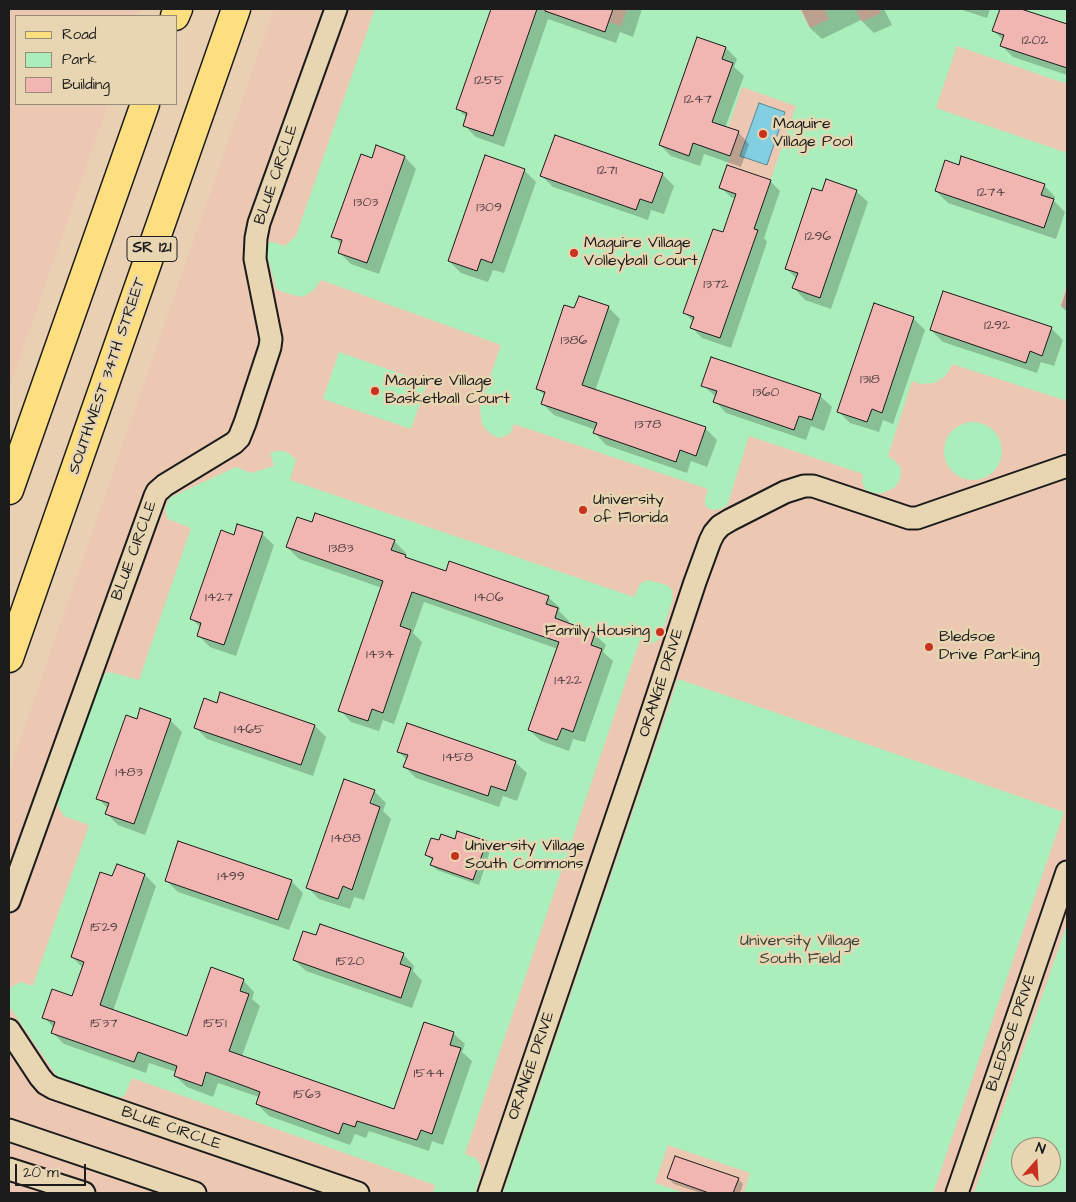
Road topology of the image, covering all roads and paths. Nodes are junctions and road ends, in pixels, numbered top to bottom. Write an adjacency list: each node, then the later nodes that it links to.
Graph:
1 (236, 9): 6 (main road, SOUTHWEST 34TH STREET / SR 121)
2 (336, 9): 8 (street, BLUE CIRCLE)
3 (145, 105): 5 (main road)
4 (1067, 466): 15 (street, ORANGE DRIVE)
5 (9, 490)
6 (9, 658)
7 (1067, 872): 16 (street, BLEDSOE DRIVE)
8 (9, 901)
9 (9, 1030): 14 (street, BLUE CIRCLE)
10 (9, 1130): 13 (street)
11 (9, 1169): 12 (street)
12 (84, 1193)
13 (195, 1193)
14 (358, 1193)
15 (489, 1193)
16 (957, 1193)

